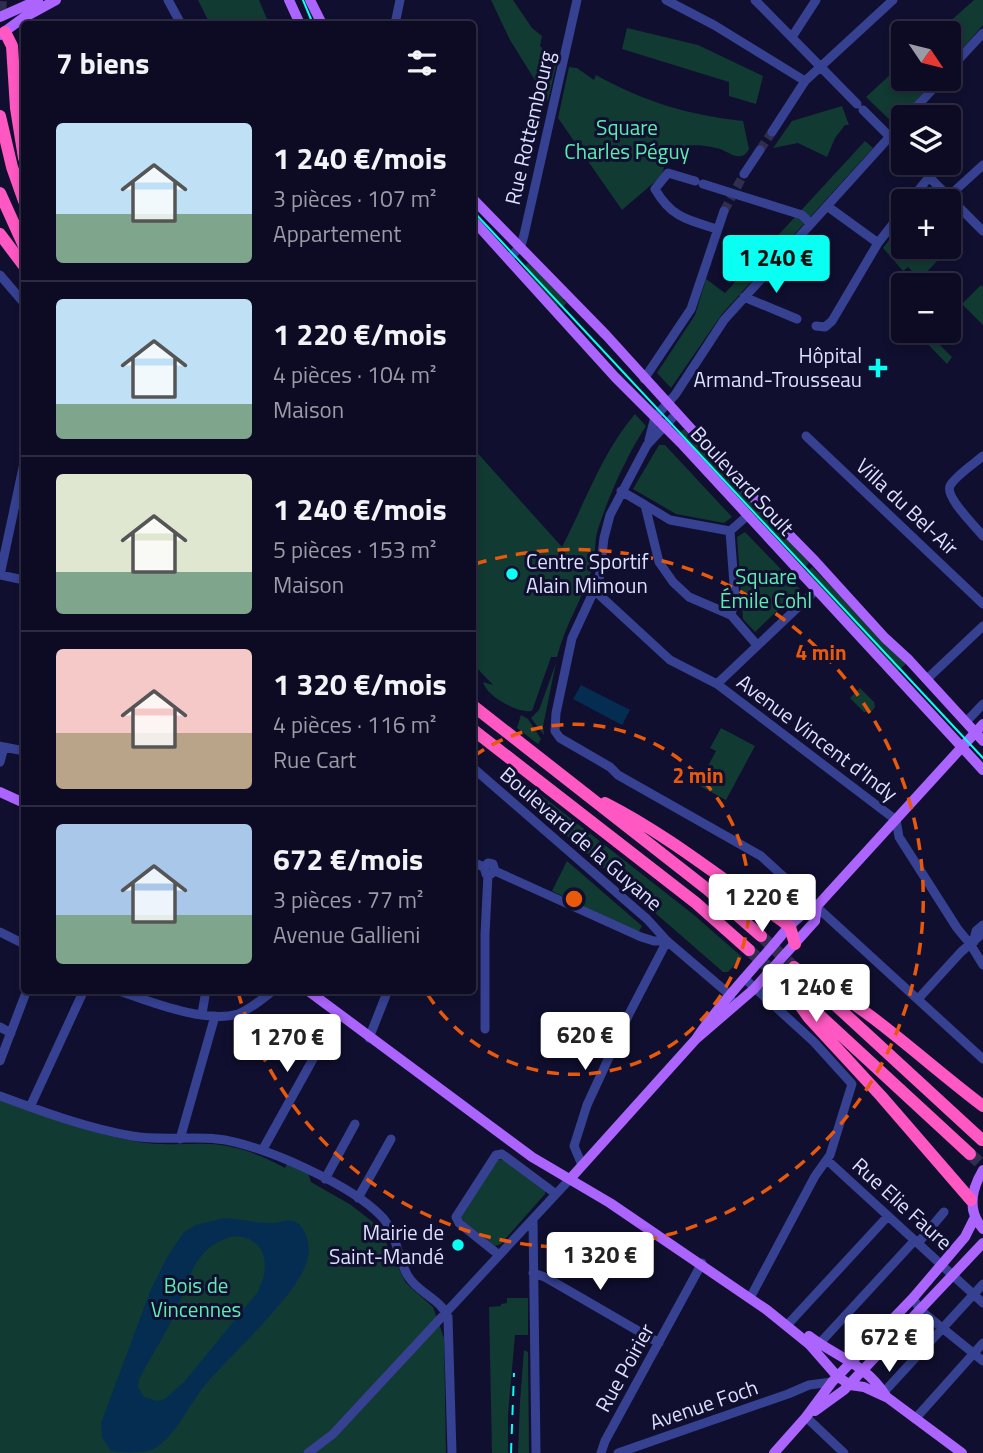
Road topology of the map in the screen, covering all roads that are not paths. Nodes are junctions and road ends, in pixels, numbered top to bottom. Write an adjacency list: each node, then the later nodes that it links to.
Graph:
1 (38, 0): 12 (main road)
2 (56, 0): 17 (main road)
3 (168, 0): 13 (street)
4 (289, 0): 14 (main road)
5 (310, 0): 15 (main road)
6 (400, 0): 16 (street)
7 (577, 0): 50 (street, Rue Rottembourg)
8 (666, 0): 22 (street)
9 (755, 0): 19 (street)
10 (816, 0): 19 (street)
11 (893, 0): 21 (street)
12 (0, 17)
13 (179, 21)
14 (299, 21)
15 (320, 21)
16 (396, 21)
17 (2, 30): 28 (highway)
18 (983, 33): 20 (street)
19 (792, 37): 21 (street)
20 (961, 57)
21 (820, 66): 22 (street); 27 (street)
22 (804, 81): 26 (street)
23 (931, 91): 24 (street)
24 (918, 105)
25 (0, 116): 36 (highway)
26 (772, 132)
27 (889, 137): 39 (street)
28 (21, 139)
29 (760, 150): 31 (street)
30 (983, 164): 35 (street)
31 (744, 174)
32 (929, 177): 33 (street); 34 (street)
33 (920, 189)
34 (942, 189)
35 (956, 189)
36 (21, 192)
37 (0, 193): 48 (highway)
38 (476, 202): 50 (main road, Boulevard Soult)
39 (827, 206): 49 (street); 54 (street)
40 (961, 208): 46 (street)
41 (724, 211): 45 (street)
42 (808, 220): 45 (street)
43 (476, 223): 51 (main road, Boulevard Soult)
44 (891, 226): 49 (street)
45 (717, 229): 58 (street)
46 (983, 231)
47 (0, 234): 52 (highway)
48 (21, 239)
49 (878, 243): 57 (street)
50 (521, 246): 51 (street); 58 (main road, Boulevard Soult)
51 (508, 259): 61 (main road, Boulevard Soult)
52 (21, 261)
53 (0, 275): 55 (street)
54 (744, 297): 56 (street); 59 (street)
55 (21, 300)
56 (797, 319)
57 (816, 326)
58 (644, 379): 59 (main road, Boulevard Soult)
59 (668, 404): 60 (main road, Boulevard Soult); 61 (street)
60 (677, 413): 62 (street); 80 (main road, Boulevard Soult)
61 (655, 417): 62 (main road, Boulevard Soult); 64 (street)
62 (664, 426): 64 (street); 69 (main road, Boulevard Soult)
63 (806, 436): 76 (street, Villa du Bel-Air)
64 (647, 446): 67 (street)
65 (983, 456): 71 (street)
66 (21, 478): 72 (street)
67 (621, 491): 68 (street); 74 (street)
68 (645, 505): 70 (street); 77 (street)
69 (747, 516): 70 (street); 75 (main road, Boulevard Soult)
70 (730, 531): 77 (street)
71 (983, 536)
72 (0, 575): 73 (street)
73 (21, 579)
74 (594, 590): 81 (street, Avenue Vincent d'Indy); 99 (street)
75 (816, 590): 79 (street); 88 (main road, Boulevard Soult)
76 (983, 604)
77 (731, 615): 79 (street)
78 (983, 626): 80 (street)
79 (757, 645): 81 (street)
80 (927, 679): 84 (main road, Boulevard Soult)
81 (717, 684): 96 (street, Avenue Vincent d'Indy)
82 (983, 704): 84 (street)
83 (476, 708): 93 (highway)
84 (966, 722): 86 (main road, Boulevard Soult)
85 (476, 732): 109 (highway)
86 (981, 733): 88 (main road)
87 (2, 746): 89 (street); 90 (street)
88 (961, 749): 92 (main road, Boulevard Soult); 96 (main road)
89 (21, 750)
90 (0, 762)
91 (476, 770): 105 (street, Boulevard de la Guyane)
92 (983, 770)
93 (578, 790): 101 (highway); 104 (highway)
94 (0, 792): 95 (main road)
95 (21, 802)
96 (896, 820): 99 (main road); 107 (street)
97 (476, 864): 98 (street)
98 (489, 871): 105 (street); 127 (street)
99 (817, 906): 101 (main road); 108 (main road); 121 (street)
100 (983, 925): 107 (street)
101 (790, 927): 108 (highway); 111 (main road)
102 (0, 932): 106 (street)
103 (983, 933): 107 (street)
104 (761, 936)
105 (667, 941): 120 (street, Boulevard de la Guyane); 143 (street)
106 (21, 942)
107 (974, 942): 110 (street); 121 (street)
108 (794, 944): 112 (main road)
109 (748, 950)
110 (983, 965)
111 (744, 978): 112 (street); 120 (main road)
112 (754, 989): 122 (main road); 142 (street)
113 (26, 994): 128 (street)
114 (82, 994): 135 (street)
115 (128, 994): 123 (street)
116 (205, 994): 123 (street)
117 (268, 994): 125 (street)
118 (312, 994): 124 (main road)
119 (386, 994): 129 (street)
120 (729, 994): 122 (street, Boulevard de la Guyane); 130 (main road)
121 (918, 999): 131 (street)
122 (739, 1003): 130 (main road)
123 (202, 1014): 125 (street)
124 (338, 1014): 129 (main road); 140 (street)
125 (215, 1016): 137 (street)
126 (0, 1027): 128 (street)
127 (485, 1028)
128 (11, 1033): 132 (street)
129 (369, 1038): 146 (main road)
130 (696, 1038): 143 (main road)
131 (983, 1059)
132 (0, 1061)
133 (0, 1096): 135 (street)
134 (983, 1105): 139 (highway)
135 (30, 1107): 137 (street)
136 (355, 1124): 145 (street)
137 (180, 1139): 140 (street)
138 (391, 1139): 148 (street)
139 (982, 1140)
140 (262, 1149): 145 (street)
141 (970, 1154): 149 (highway)
142 (827, 1160): 151 (street, Rue Elie Faure); 165 (street)
143 (582, 1165): 146 (main road)
144 (983, 1170): 149 (main road)
145 (325, 1179): 148 (street)
146 (570, 1179): 147 (street); 158 (main road)
147 (556, 1194): 152 (street); 157 (street)
148 (358, 1198): 169 (street)
149 (971, 1200): 153 (main road)
150 (944, 1213): 155 (street)
151 (888, 1216): 155 (street, Rue Elie Faure); 170 (street)
152 (533, 1219): 157 (street); 160 (street)
153 (974, 1219): 154 (main road); 159 (main road)
154 (983, 1229)
155 (916, 1241): 159 (street, Rue Elie Faure); 174 (street)
156 (983, 1243): 161 (main road)
157 (499, 1255): 169 (street)
158 (702, 1264): 165 (main road); 172 (street, Rue Poirier)
159 (941, 1264): 161 (street, Rue Elie Faure); 164 (main road)
160 (533, 1273): 172 (street); 188 (street)
161 (953, 1275): 163 (street, Rue Elie Faure); 168 (main road)
162 (983, 1284): 163 (street)
163 (974, 1294): 166 (street, Rue Elie Faure); 171 (street)
164 (913, 1297): 168 (street); 176 (main road)
165 (751, 1298): 167 (main road)
166 (983, 1303)
167 (767, 1310): 170 (main road); 179 (main road)
168 (920, 1310): 171 (street); 178 (main road)
169 (446, 1312): 186 (street); 187 (street)
170 (790, 1322): 174 (main road)
171 (943, 1330): 175 (street); 182 (street)
172 (659, 1343): 189 (street, Rue Poirier)
173 (983, 1343): 175 (street)
174 (820, 1344): 176 (main road)
175 (974, 1354): 177 (street); 185 (street)
176 (852, 1361): 178 (main road); 179 (main road)
177 (983, 1361)
178 (864, 1370): 180 (main road); 182 (main road)
179 (834, 1379): 180 (main road); 181 (street, Avenue Foch); 183 (main road)
180 (849, 1385): 182 (main road); 183 (main road)
181 (801, 1388): 183 (street); 190 (street, Avenue Foch)
182 (886, 1395): 185 (main road)
183 (825, 1399): 184 (main road)
184 (806, 1417): 191 (main road); 192 (street)
185 (915, 1419): 193 (main road)
186 (308, 1453)
187 (452, 1453)
188 (536, 1453)
189 (601, 1453)
190 (618, 1453)
191 (774, 1453)
192 (844, 1453)
193 (962, 1453)

